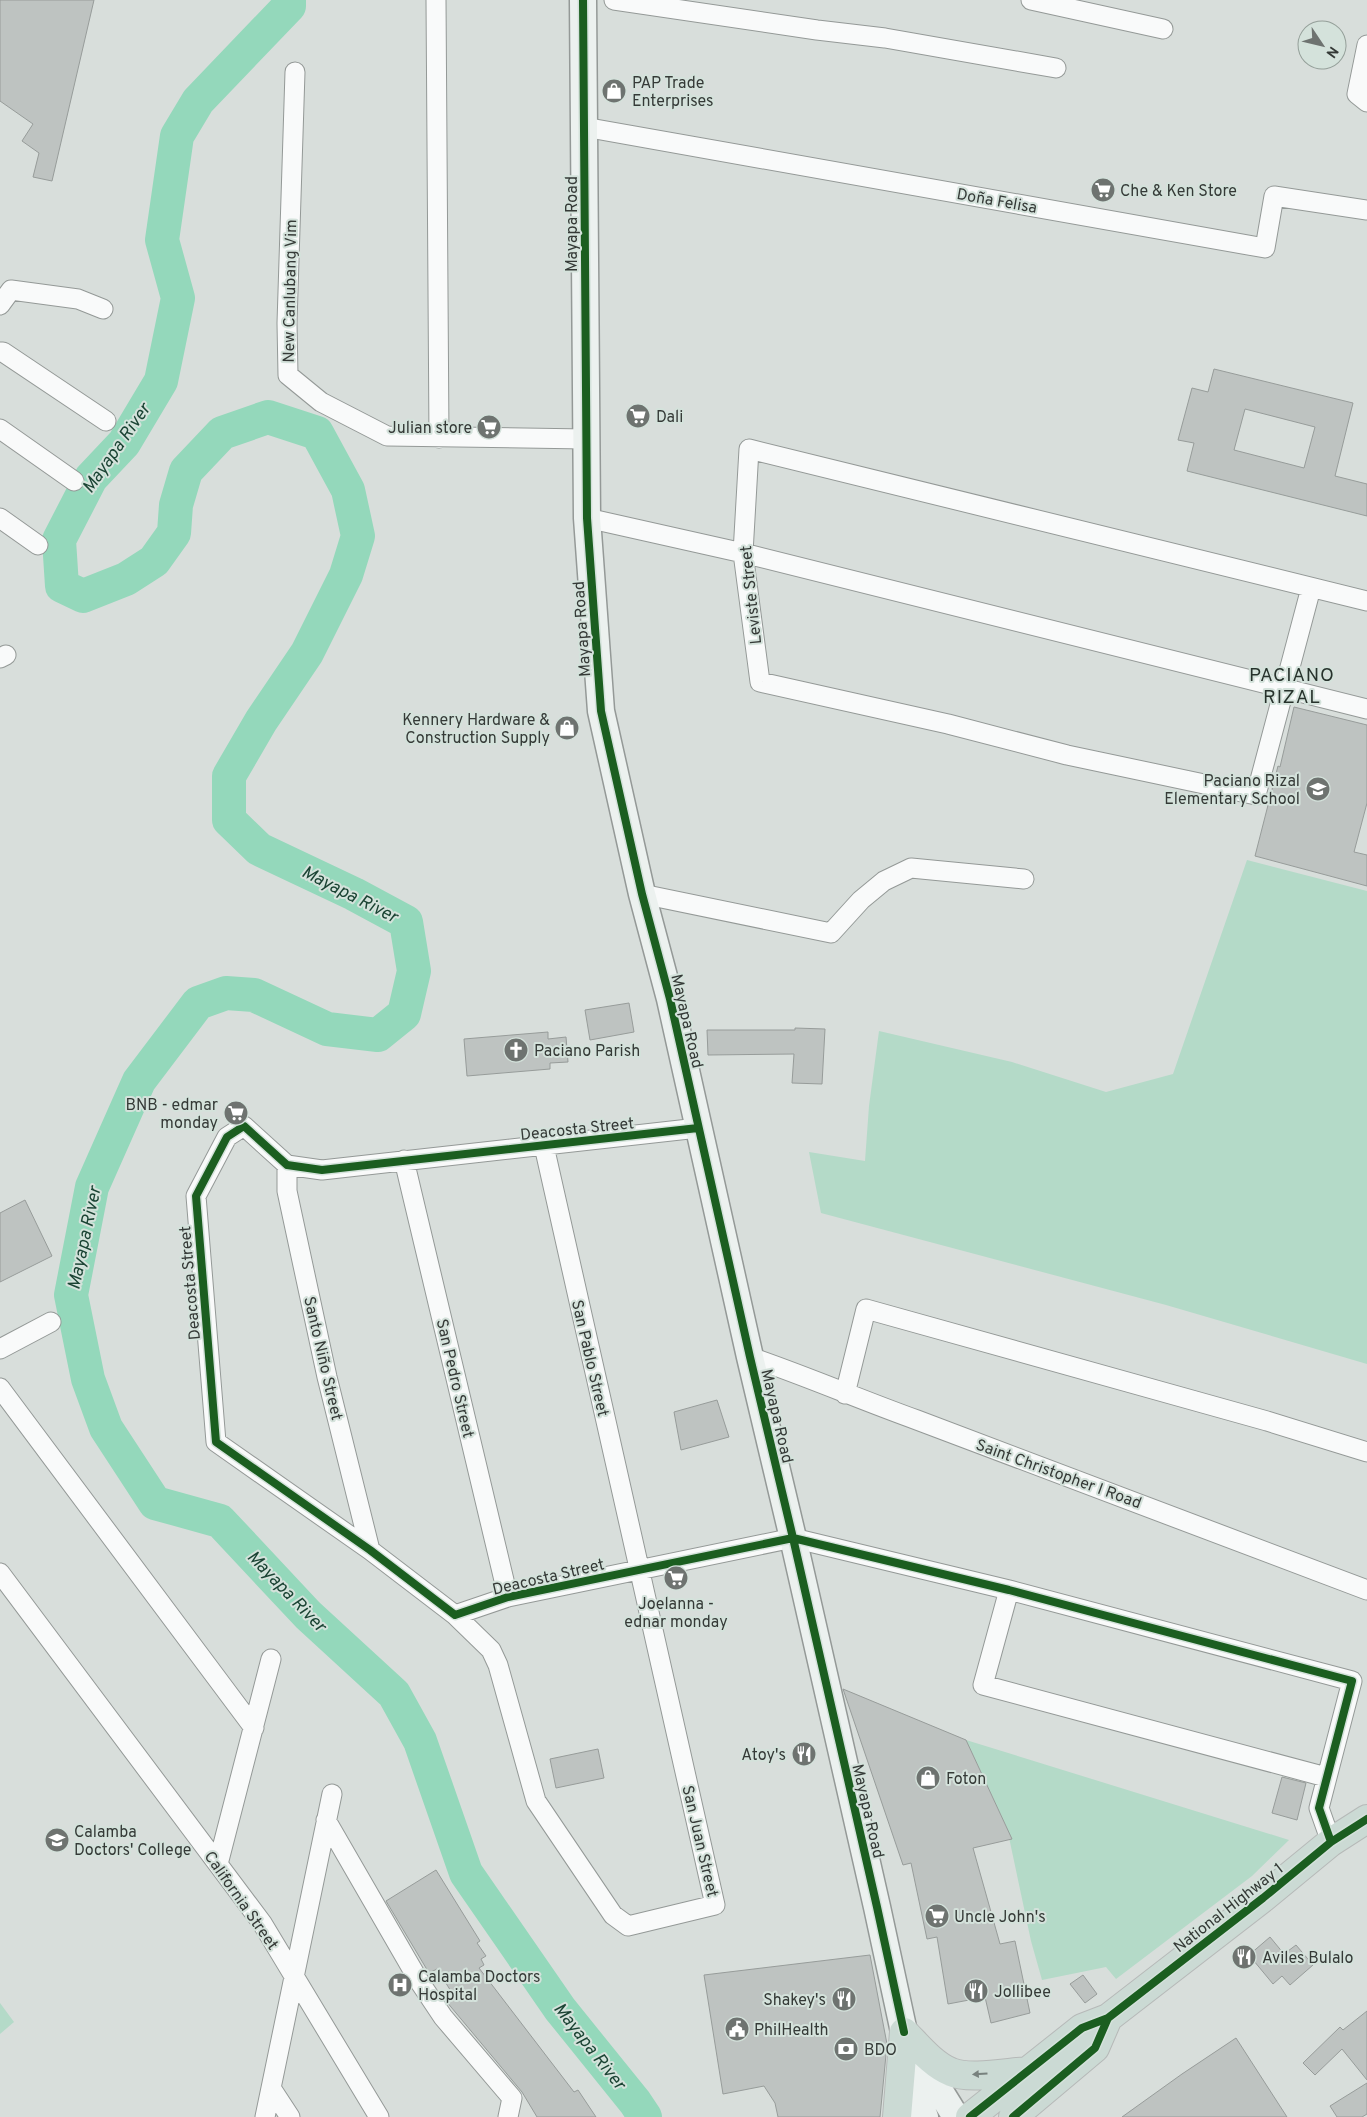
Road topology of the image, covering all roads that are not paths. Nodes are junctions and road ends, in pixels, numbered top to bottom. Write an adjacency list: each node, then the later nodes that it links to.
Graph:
1 (436, 0): 17 (street)
2 (583, 0): 10 (main road, Mayapa Road)
3 (614, 0): 7 (street)
4 (1031, 0): 5 (street)
5 (1163, 28)
6 (1367, 44): 9 (street)
7 (1056, 68)
8 (295, 72): 17 (street, New Canlubang Vim)
9 (1367, 102)
10 (584, 127): 11 (street, Doña Felisa); 18 (main road, Mayapa Road)
11 (1367, 210)
12 (0, 305): 13 (street)
13 (104, 309)
14 (0, 352): 15 (street)
15 (106, 421)
16 (0, 429): 19 (street)
17 (439, 438): 18 (street, New Canlubang Vim)
18 (586, 438): 21 (main road, Mayapa Road)
19 (74, 481)
20 (0, 518): 22 (street)
21 (586, 518): 23 (street); 29 (main road, Mayapa Road)
22 (38, 544)
23 (743, 553): 24 (street, Leviste Street); 26 (street); 26 (street, Leviste Street)
24 (1311, 588): 25 (street); 26 (street)
25 (1367, 601)
26 (1284, 688): 27 (street)
27 (1367, 709)
28 (1024, 879): 29 (street)
29 (642, 894): 30 (main road, Mayapa Road)
30 (698, 1128): 31 (street, Deacosta Street); 36 (main road, Mayapa Road)
31 (544, 1146): 32 (street, Deacosta Street); 42 (street, San Pablo Street)
32 (404, 1160): 33 (street, Deacosta Street); 47 (street, San Pedro Street)
33 (287, 1165): 41 (street, Santo Niño Street); 41 (street, Deacosta Street)
34 (51, 1322): 35 (street)
35 (0, 1349)
36 (750, 1357): 38 (street, Saint Christopher I Road); 40 (main road, Mayapa Road)
37 (0, 1388): 50 (street)
38 (845, 1394): 39 (street); 45 (street, Saint Christopher I Road)
39 (1367, 1452)
40 (794, 1538): 42 (street, Deacosta Street); 44 (street); 59 (main road, Mayapa Road)
41 (370, 1550): 48 (street, Deacosta Street)
42 (639, 1569): 47 (street, Deacosta Street); 48 (street, San Juan Street)
43 (0, 1573): 46 (street, California Street)
44 (1009, 1590): 51 (street); 51 (street)
45 (1367, 1590)
46 (6, 1593): 56 (street, California Street)
47 (508, 1597): 48 (street, Deacosta Street)
48 (455, 1615)
49 (271, 1659): 50 (street)
50 (254, 1728): 56 (street)
51 (1326, 1777): 55 (street)
52 (332, 1794): 54 (street)
53 (1367, 1819): 55 (highway, National Highway 1)
54 (326, 1820): 57 (street); 65 (street)
55 (1331, 1842): 58 (highway, National Highway 1)
56 (218, 1864): 57 (street, California Street)
57 (293, 1978): 61 (street); 64 (street, California Street)
58 (1108, 2018): 60 (highway, National Highway 1); 70 (highway, National Highway 1)
59 (904, 2032): 60 (highway, one-way to 59); 66 (highway); 67 (main road, Mayapa Road); 68 (main road, Mayapa Road)
60 (1029, 2070): 69 (highway, National Highway 1)
61 (271, 2088): 62 (street); 63 (street)
62 (264, 2117)
63 (290, 2117)
64 (379, 2117)
65 (508, 2117)
66 (897, 2117)
67 (925, 2117)
68 (956, 2117)
69 (970, 2117)
70 (1013, 2117)

